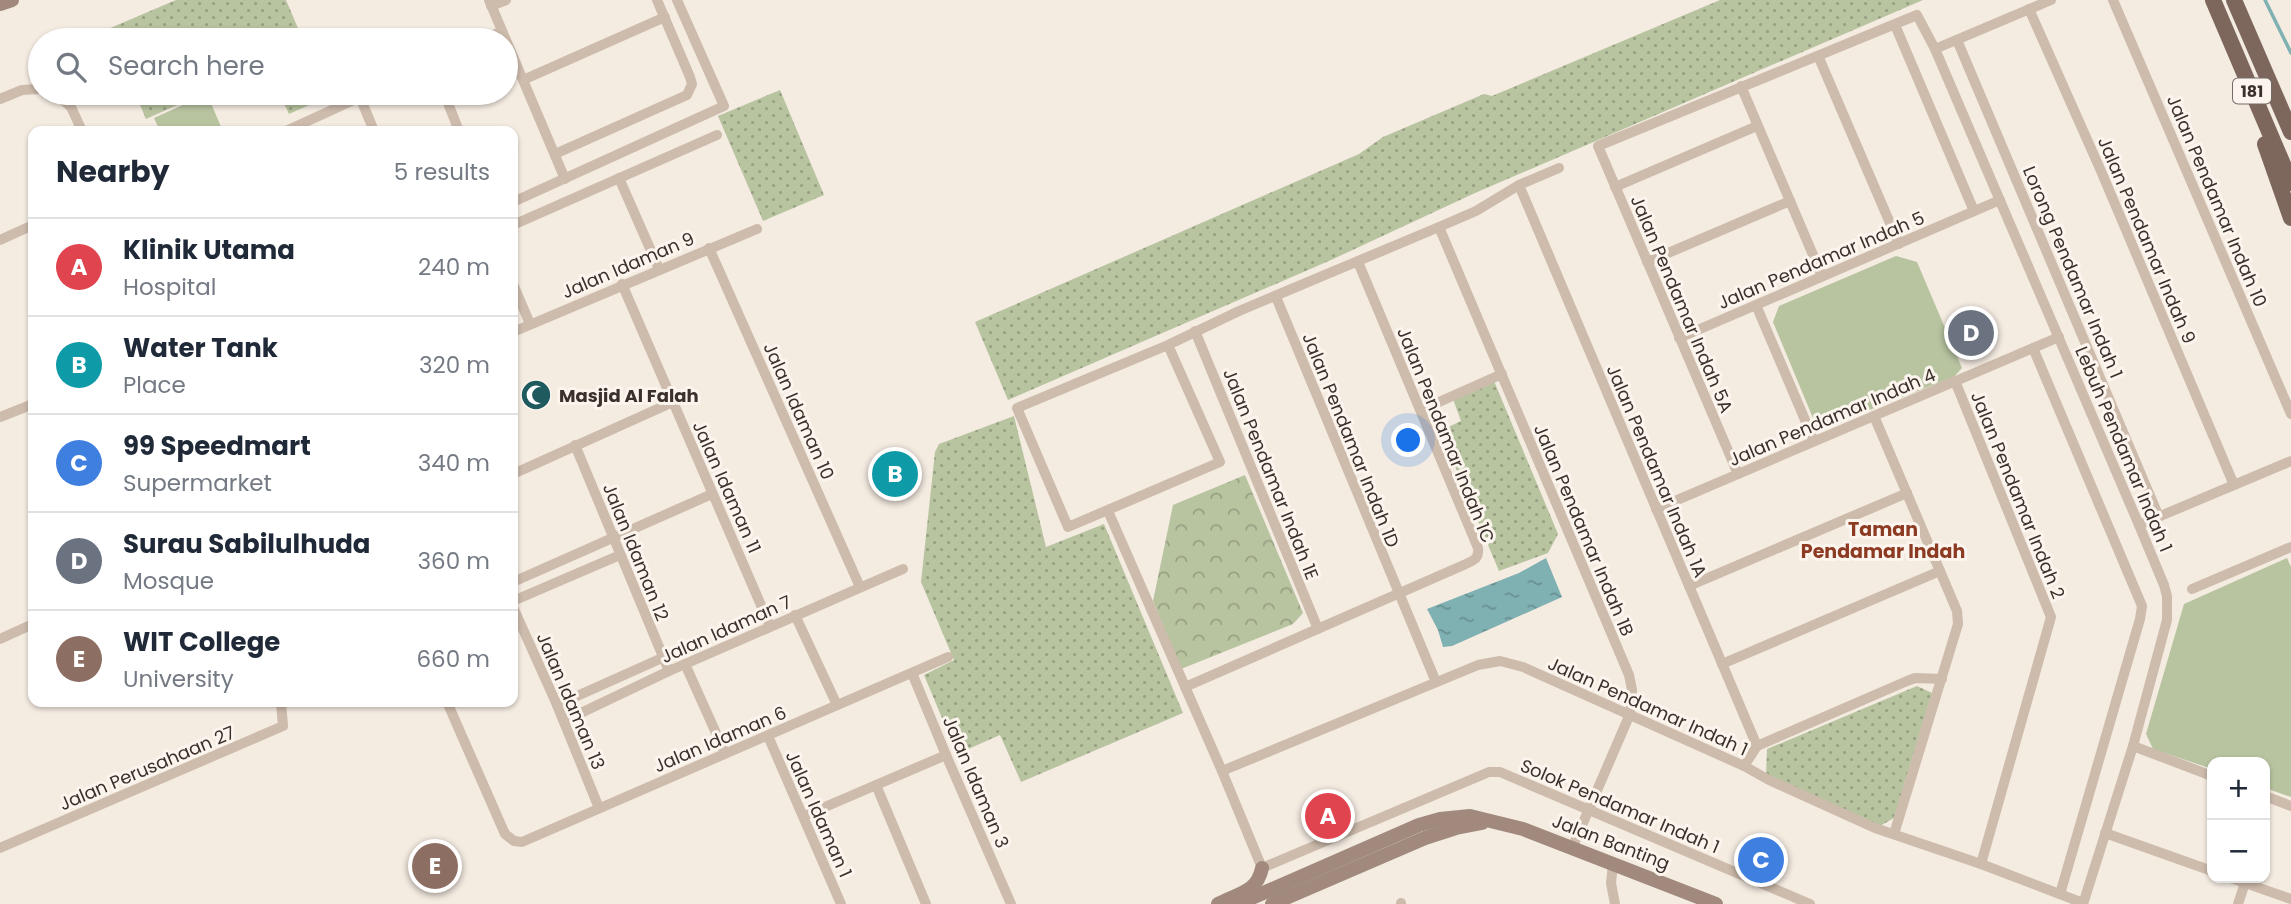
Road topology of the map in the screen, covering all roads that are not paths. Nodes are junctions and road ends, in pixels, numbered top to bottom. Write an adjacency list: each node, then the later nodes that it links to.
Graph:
1 (12, 0): 10 (main road)
2 (506, 0): 9 (street)
3 (657, 0): 12 (street)
4 (677, 0): 40 (street)
5 (2050, 0): 11 (street)
6 (2113, 0): 76 (street, Jalan Pendamar Indah 10)
7 (2213, 0): 19 (main road, 181)
8 (2235, 0): 20 (main road, 181)
9 (490, 3): 14 (street)
10 (0, 4)
11 (2029, 9): 15 (street); 84 (street, Jalan Pendamar Indah 9)
12 (665, 17): 21 (street); 37 (street)
13 (1895, 25): 16 (street, Lebuh Pendamar Indah 1); 17 (street); 47 (street)
14 (501, 28)
15 (1957, 40): 16 (street); 89 (street, Lorong Pendamar Indah 1)
16 (1935, 49): 45 (street, Lebuh Pendamar Indah 1)
17 (1819, 58): 22 (street); 54 (street)
18 (518, 68): 21 (street)
19 (2244, 71): 41 (main road, 181); 48 (main road)
20 (2268, 79): 29 (main road); 35 (main road, 181)
21 (523, 80): 37 (street)
22 (1741, 86): 34 (street); 43 (street, Jalan Pendamar Indah 5A)
23 (28, 90): 24 (street)
24 (0, 99)
25 (69, 105): 30 (street)
26 (343, 105): 31 (street)
27 (367, 105): 32 (street)
28 (448, 105): 33 (street)
29 (2291, 112)
30 (80, 126)
31 (298, 126)
32 (373, 126)
33 (457, 126)
34 (1757, 126): 43 (street); 46 (street)
35 (2291, 132)
36 (717, 135): 39 (street)
37 (555, 154): 40 (street)
38 (1559, 168): 42 (street)
39 (620, 178): 49 (street); 58 (street)
40 (565, 179): 44 (street)
41 (2291, 183)
42 (1519, 186): 51 (street); 87 (street, Jalan Pendamar Indah 1A)
43 (1615, 187): 57 (street, Jalan Pendamar Indah 5A)
44 (518, 200)
45 (2000, 200): 47 (street, Jalan Pendamar Indah 5); 67 (street, Lebuh Pendamar Indah 1)
46 (1790, 201): 57 (street); 59 (street)
47 (1974, 211): 54 (street, Jalan Pendamar Indah 5)
48 (2291, 218)
49 (518, 223)
50 (28, 227): 53 (street)
51 (1439, 227): 56 (street); 71 (street, Jalan Pendamar Indah 1B)
52 (757, 229): 55 (street, Jalan Idaman 9)
53 (0, 240)
54 (1899, 244): 59 (street, Jalan Pendamar Indah 5)
55 (709, 248): 58 (street, Jalan Idaman 9); 98 (street, Jalan Idaman 10)
56 (1358, 262): 62 (street); 75 (street, Jalan Pendamar Indah 1C)
57 (1647, 262): 68 (street, Jalan Pendamar Indah 5A)
58 (659, 269): 60 (street, Jalan Idaman 9)
59 (1822, 276): 63 (street, Jalan Pendamar Indah 5)
60 (622, 284): 64 (street, Jalan Idaman 9); 73 (street, Jalan Idaman 11)
61 (518, 296): 64 (street)
62 (1276, 297): 66 (street); 100 (street, Jalan Pendamar Indah 1D)
63 (1756, 305): 68 (street, Jalan Pendamar Indah 5); 79 (street)
64 (530, 324): 65 (street, Jalan Idaman 9)
65 (518, 330)
66 (1195, 331): 69 (street); 106 (street, Jalan Pendamar Indah 1E)
67 (2059, 337): 70 (street, Jalan Pendamar Indah 4); 90 (street, Lebuh Pendamar Indah 1)
68 (1679, 338): 83 (street, Jalan Pendamar Indah 5A)
69 (1168, 345): 88 (street); 88 (street)
70 (2033, 348): 72 (street, Jalan Pendamar Indah 4); 148 (street)
71 (1502, 374): 75 (street); 121 (street, Jalan Pendamar Indah 1B)
72 (1955, 381): 77 (street, Jalan Pendamar Indah 4); 143 (street, Jalan Pendamar Indah 2)
73 (673, 402): 80 (street); 86 (street, Jalan Idaman 11)
74 (28, 406): 78 (street)
75 (1420, 410): 100 (street, Jalan Pendamar Indah 1C)
76 (2291, 414)
77 (1874, 416): 79 (street, Jalan Pendamar Indah 4); 85 (street)
78 (0, 417)
79 (1814, 441): 83 (street, Jalan Pendamar Indah 4)
80 (575, 445): 82 (street); 91 (street, Jalan Idaman 12)
81 (2291, 461): 84 (street)
82 (518, 472)
83 (1738, 474): 87 (street, Jalan Pendamar Indah 4)
84 (2234, 485): 89 (street)
85 (1907, 493): 95 (street); 97 (street)
86 (712, 494): 91 (street); 105 (street, Jalan Idaman 11)
87 (1656, 509): 97 (street, Jalan Pendamar Indah 1A)
88 (1108, 511): 116 (street)
89 (2159, 517): 90 (street)
90 (2140, 525): 125 (street, Lebuh Pendamar Indah 1)
91 (613, 537): 93 (street, Jalan Idaman 12); 96 (street)
92 (2291, 547): 99 (street)
93 (620, 555): 101 (street); 109 (street, Jalan Idaman 12)
94 (903, 569): 98 (street, Jalan Idaman 7)
95 (1941, 571): 111 (street); 114 (street)
96 (518, 580)
97 (1689, 586): 111 (street, Jalan Pendamar Indah 1A)
98 (860, 587): 102 (street, Jalan Idaman 7)
99 (2192, 589)
100 (1398, 594): 106 (street, Jalan Pendamar Indah 1C); 115 (street, Jalan Pendamar Indah 1D)
101 (518, 599)
102 (795, 615): 105 (street, Jalan Idaman 7); 118 (street)
103 (518, 618): 117 (street, Jalan Idaman 13)
104 (28, 626): 107 (street)
105 (770, 626): 110 (street, Jalan Idaman 7)
106 (1318, 629): 116 (street, Jalan Pendamar Indah 1C)
107 (0, 639)
108 (948, 657): 113 (street, Jalan Idaman 6)
109 (662, 658): 112 (street, Jalan Idaman 12); 117 (street, Jalan Idaman 7)
110 (685, 664): 112 (street, Jalan Idaman 7); 126 (street)
111 (1722, 664): 124 (street, Jalan Pendamar Indah 1A)
112 (669, 671): 122 (street, Jalan Idaman 7)
113 (912, 673): 118 (street, Jalan Idaman 6); 127 (street, Jalan Idaman 3)
114 (1942, 679): 124 (street); 139 (street)
115 (1436, 682): 121 (street, Jalan Pendamar Indah 1); 129 (street, Jalan Pendamar Indah 1)
116 (1185, 687): 129 (street)
117 (557, 705): 122 (street, Jalan Idaman 13)
118 (836, 705): 123 (street, Jalan Idaman 6)
119 (281, 707): 141 (street, Jalan Perusahaan 27)
120 (449, 707): 134 (street, Jalan Idaman 6)
121 (1630, 715): 128 (street, Jalan Pendamar Indah 1); 135 (street, Jalan Pendamar Indah 1B)
122 (564, 721): 134 (street, Jalan Idaman 13)
123 (768, 736): 126 (street, Jalan Idaman 6); 136 (street, Jalan Idaman 1)
124 (1757, 746): 128 (street)
125 (2133, 746): 130 (street); 138 (street, Lebuh Pendamar Indah 1)
126 (725, 753): 134 (street, Jalan Idaman 6)
127 (946, 755): 131 (street); 153 (street, Jalan Idaman 3)
128 (1744, 766): 139 (street, Jalan Pendamar Indah 1)
129 (1223, 771): 144 (street)
130 (2207, 774)
131 (876, 785): 136 (street); 152 (street)
132 (2270, 798): 133 (street)
133 (2291, 806)
134 (599, 808)
135 (1590, 809): 140 (street, Jalan Pendamar Indah 1B); 144 (street, Solok Pendamar Indah 1); 159 (street, Solok Pendamar Indah 1)
136 (804, 816): 151 (street, Jalan Idaman 1)
137 (1491, 822): 140 (main road, Jalan Banting); 147 (main road, Jalan Banting); 150 (main road, Jalan Banting)
138 (2105, 833): 145 (street); 160 (street, Lebuh Pendamar Indah 1)
139 (1894, 834): 143 (street, Jalan Pendamar Indah 1)
140 (1573, 846): 142 (main road, Jalan Banting)
141 (0, 848)
142 (1613, 864): 157 (street); 158 (main road, Jalan Banting)
143 (1981, 864): 148 (street, Jalan Pendamar Indah 1)
144 (1262, 868): 154 (main road)
145 (2207, 869)
146 (2245, 883): 149 (street); 161 (street)
147 (1307, 888): 155 (main road, Jalan Banting); 156 (main road)
148 (2060, 894): 160 (street, Jalan Pendamar Indah 1)
149 (2291, 899)
150 (1247, 902)
151 (841, 904)
152 (926, 904)
153 (1011, 904)
154 (1218, 904)
155 (1272, 904)
156 (1289, 904)
157 (1615, 904)
158 (1716, 904)
159 (1810, 904)
160 (2083, 904)
161 (2238, 904)

